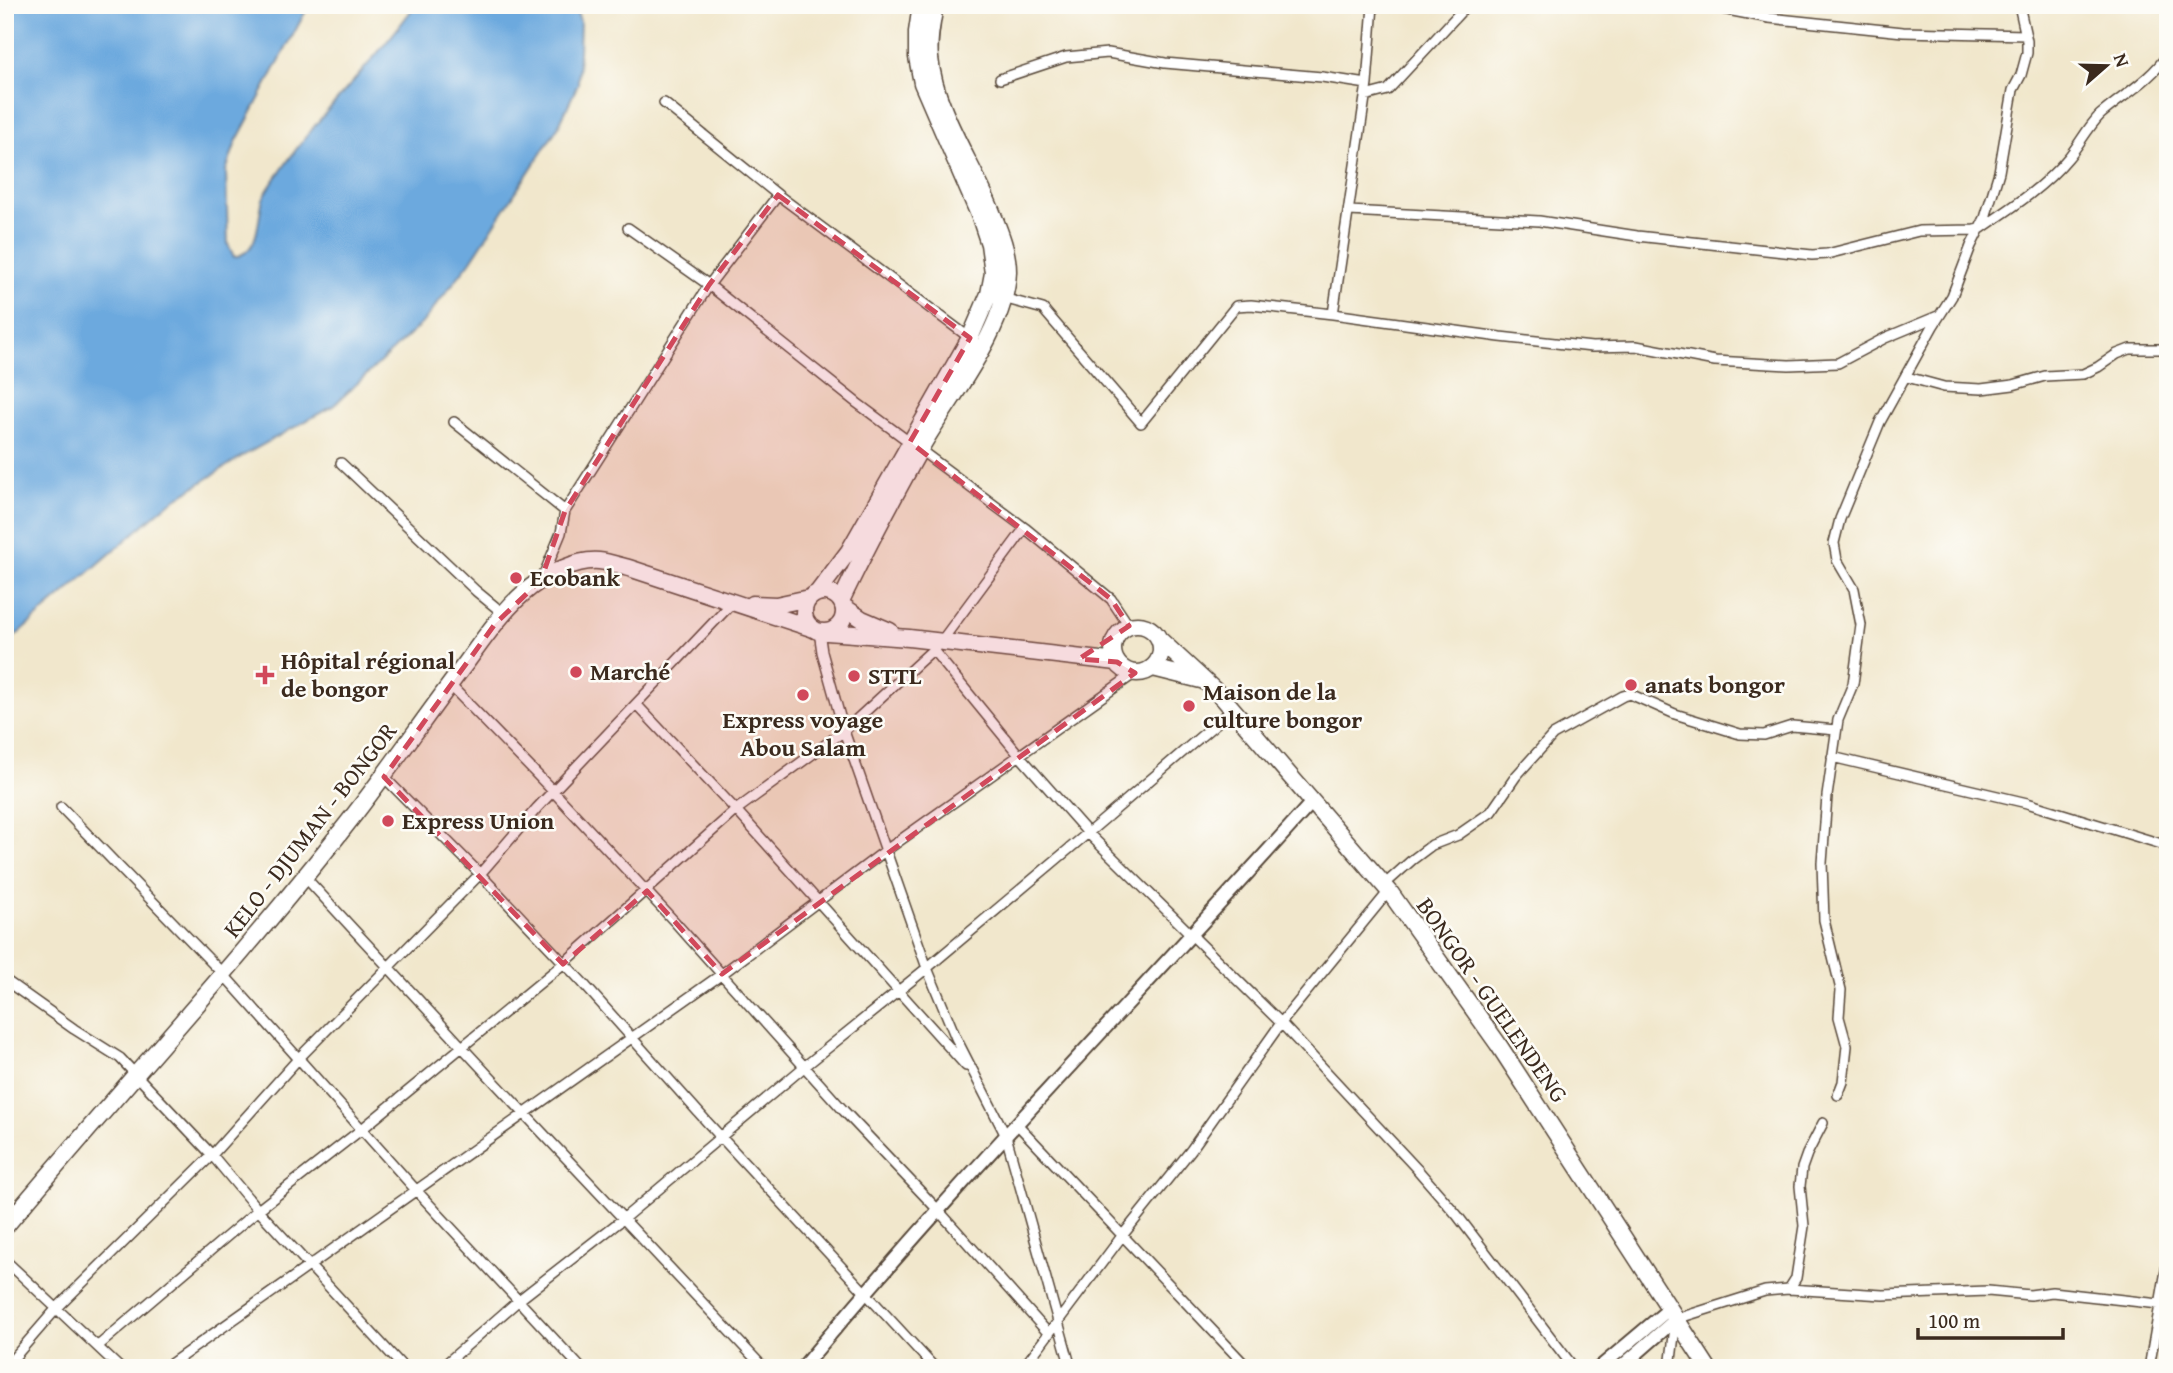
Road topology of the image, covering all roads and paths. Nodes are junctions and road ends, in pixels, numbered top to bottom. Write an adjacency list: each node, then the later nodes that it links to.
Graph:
1 (921, 5): 21 (highway)
2 (935, 5): 18 (highway)
3 (1373, 5): 10 (street)
4 (1467, 5): 11 (street)
5 (1702, 5): 7 (street)
6 (2019, 5): 7 (street)
7 (2026, 35): 16 (street)
8 (2168, 54): 16 (street)
9 (1000, 79): 10 (street)
10 (1367, 84): 11 (street)
11 (1365, 96): 14 (street)
12 (664, 103): 13 (street)
13 (778, 195): 17 (street); 21 (street)
14 (1349, 211): 16 (street); 19 (street)
15 (628, 228): 17 (street)
16 (1980, 229): 20 (street)
17 (709, 285): 25 (street); 27 (street)
18 (1003, 298): 19 (street); 25 (highway)
19 (1333, 314): 20 (street)
20 (1940, 315): 23 (street)
21 (970, 338): 25 (highway)
22 (2168, 349): 23 (street)
23 (1907, 377): 47 (street)
24 (454, 422): 27 (street)
25 (915, 446): 28 (street); 30 (highway); 32 (highway)
26 (341, 463): 33 (street)
27 (565, 511): 29 (street)
28 (1025, 528): 34 (street); 38 (street)
29 (541, 580): 31 (highway, KELO - DJUMAN - BONGOR); 33 (highway, KELO - DJUMAN - BONGOR)
30 (814, 595): 31 (highway, KELO - DJUMAN - BONGOR); 32 (highway); 35 (highway)
31 (732, 603): 35 (highway, KELO - DJUMAN - BONGOR); 45 (street)
32 (842, 604): 35 (highway); 36 (highway, KELO - DJUMAN - BONGOR)
33 (504, 614): 44 (highway, KELO - DJUMAN - BONGOR)
34 (1123, 630): 37 (highway); 39 (highway); 40 (highway)
35 (820, 631): 36 (highway, KELO - DJUMAN - BONGOR); 48 (street)
36 (909, 638): 38 (highway, KELO - DJUMAN - BONGOR)
37 (1160, 640): 41 (highway); 43 (highway, BONGOR - GUELENDENG)
38 (936, 646): 39 (highway, KELO - DJUMAN - BONGOR); 48 (street); 49 (street)
39 (1067, 658): 40 (highway, KELO - DJUMAN - BONGOR)
40 (1117, 662): 42 (highway)
41 (1153, 668): 42 (highway); 43 (highway)
42 (1135, 673): 49 (street)
43 (1206, 682): 46 (highway, BONGOR - GUELENDENG)
44 (450, 685): 51 (highway, KELO - DJUMAN - BONGOR); 52 (street)
45 (637, 705): 52 (street); 55 (street)
46 (1233, 709): 53 (highway, BONGOR - GUELENDENG); 56 (street)
47 (1836, 730): 50 (street); 61 (street)
48 (844, 731): 55 (street); 58 (street)
49 (1019, 755): 56 (street); 58 (street)
50 (1832, 757): 57 (street); 79 (street)
51 (384, 777): 59 (street); 60 (highway, KELO - DJUMAN - BONGOR)
52 (553, 791): 59 (street); 62 (street)
53 (1312, 802): 61 (highway, BONGOR - GUELENDENG); 64 (street)
54 (61, 807): 69 (street)
55 (736, 810): 62 (street); 63 (street)
56 (1088, 833): 64 (street); 67 (street)
57 (2168, 846)
58 (885, 852): 63 (street); 67 (street)
59 (480, 874): 65 (street); 66 (street)
60 (305, 877): 66 (street); 69 (highway, KELO - DJUMAN - BONGOR)
61 (1386, 888): 72 (street); 101 (highway, BONGOR - GUELENDENG)
62 (647, 891): 65 (street); 68 (street)
63 (818, 902): 68 (street); 71 (street)
64 (1192, 936): 72 (street); 81 (street)
65 (563, 964): 73 (street); 74 (street)
66 (387, 968): 74 (street); 75 (street)
67 (926, 968): 71 (street); 78 (street)
68 (722, 974): 73 (street); 76 (street)
69 (224, 975): 75 (street); 77 (highway, KELO - DJUMAN - BONGOR)
70 (5, 980): 77 (street)
71 (897, 990): 76 (street); 78 (street)
72 (1281, 1023): 92 (street); 119 (street)
73 (632, 1039): 80 (street); 85 (street)
74 (463, 1045): 80 (street); 83 (street)
75 (299, 1058): 83 (street); 86 (street)
76 (804, 1067): 85 (street); 89 (street)
77 (134, 1074): 86 (street); 91 (highway, KELO - DJUMAN - BONGOR)
78 (975, 1076): 84 (street)
79 (1838, 1095)
80 (524, 1113): 87 (street); 90 (street)
81 (1016, 1123): 84 (street); 92 (street)
82 (1823, 1123): 96 (street)
83 (362, 1129): 87 (street); 88 (street)
84 (1006, 1136): 89 (street); 102 (street)
85 (722, 1138): 90 (street); 97 (street)
86 (212, 1155): 88 (street); 100 (street)
87 (415, 1189): 95 (street); 98 (street)
88 (258, 1210): 95 (street); 104 (street)
89 (938, 1210): 97 (street); 103 (street)
90 (623, 1219): 98 (street); 112 (street)
91 (5, 1227)
92 (1122, 1236): 102 (street); 118 (street)
93 (2168, 1259): 99 (street)
94 (5, 1260): 100 (street)
95 (309, 1264): 108 (street); 109 (street)
96 (1789, 1289): 99 (street); 101 (street)
97 (866, 1291): 113 (street); 114 (street)
98 (519, 1300): 110 (street); 111 (street)
99 (2164, 1305): 124 (street)
100 (57, 1308): 104 (street); 106 (street)
101 (1672, 1314): 120 (street); 121 (street); 122 (street); 123 (highway, BONGOR - GUELENDENG)
102 (1059, 1323): 103 (street); 105 (street)
103 (1049, 1334): 115 (street)
104 (98, 1346): 107 (street)
105 (1067, 1352): 116 (street); 117 (street)
106 (5, 1367)
107 (120, 1368)
108 (165, 1368)
109 (404, 1368)
110 (441, 1368)
111 (582, 1368)
112 (764, 1368)
113 (802, 1368)
114 (935, 1368)
115 (1023, 1368)
116 (1072, 1368)
117 (1081, 1368)
118 (1248, 1368)
119 (1574, 1368)
120 (1599, 1368)
121 (1620, 1368)
122 (1670, 1368)
123 (1707, 1368)
124 (2150, 1368)

